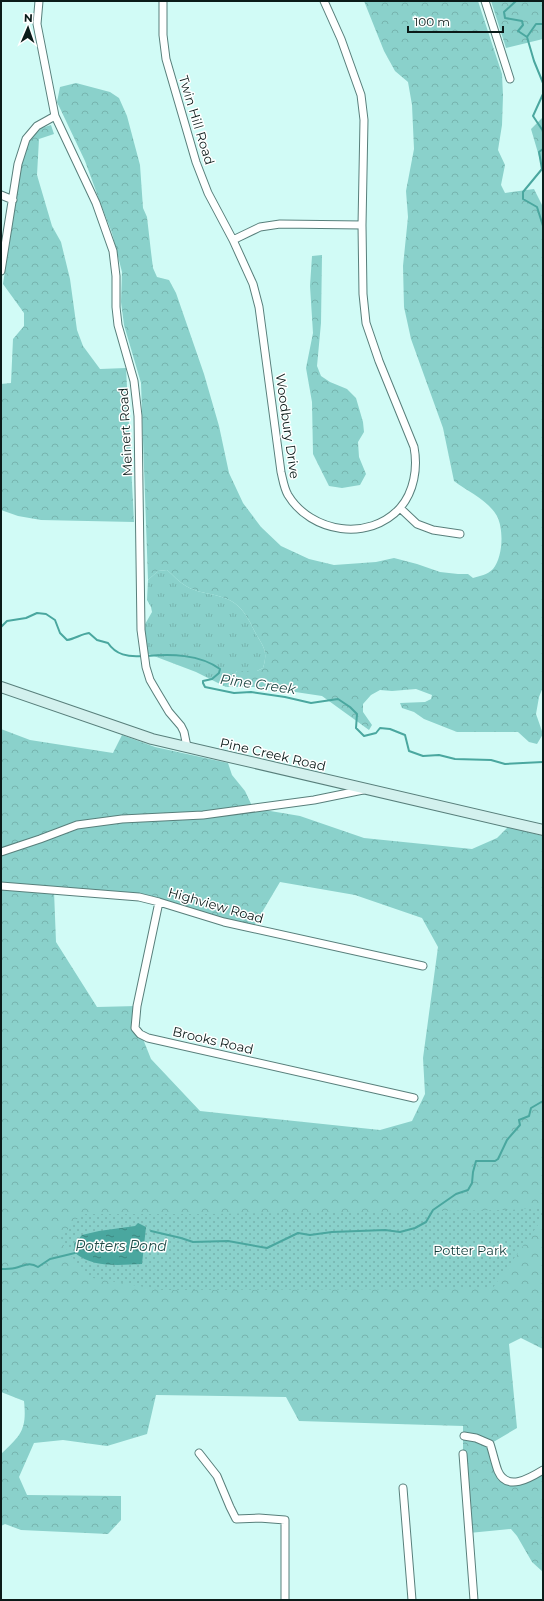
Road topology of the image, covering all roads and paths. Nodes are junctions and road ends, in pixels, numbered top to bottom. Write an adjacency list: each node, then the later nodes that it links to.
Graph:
1 (39, 1): 6 (street, Meinert Road)
2 (163, 1): 10 (street, Twin Hill Road)
3 (324, 1): 9 (street, Woodbury Drive)
4 (485, 1): 5 (street)
5 (510, 79)
6 (55, 116): 8 (street); 15 (street, Meinert Road)
7 (1, 195): 8 (street)
8 (13, 200): 11 (street)
9 (362, 225): 10 (street); 12 (street, Woodbury Drive)
10 (233, 240): 12 (street, Woodbury Drive)
11 (1, 271)
12 (400, 508): 13 (street)
13 (460, 534)
14 (1, 687): 15 (street, Pine Creek Road)
15 (187, 747): 16 (street, Pine Creek Road)
16 (365, 789): 17 (street, Pine Creek Road); 18 (street)
17 (543, 830)
18 (1, 852)
19 (1, 886): 20 (street, Highview Road)
20 (159, 902): 21 (street, Highview Road); 22 (street, Brooks Road)
21 (423, 966)
22 (414, 1098)
23 (464, 1436): 26 (street)
24 (199, 1453): 28 (street)
25 (463, 1454): 30 (street)
26 (543, 1470)
27 (403, 1488): 29 (street)
28 (285, 1600)
29 (412, 1600)
30 (474, 1600)

